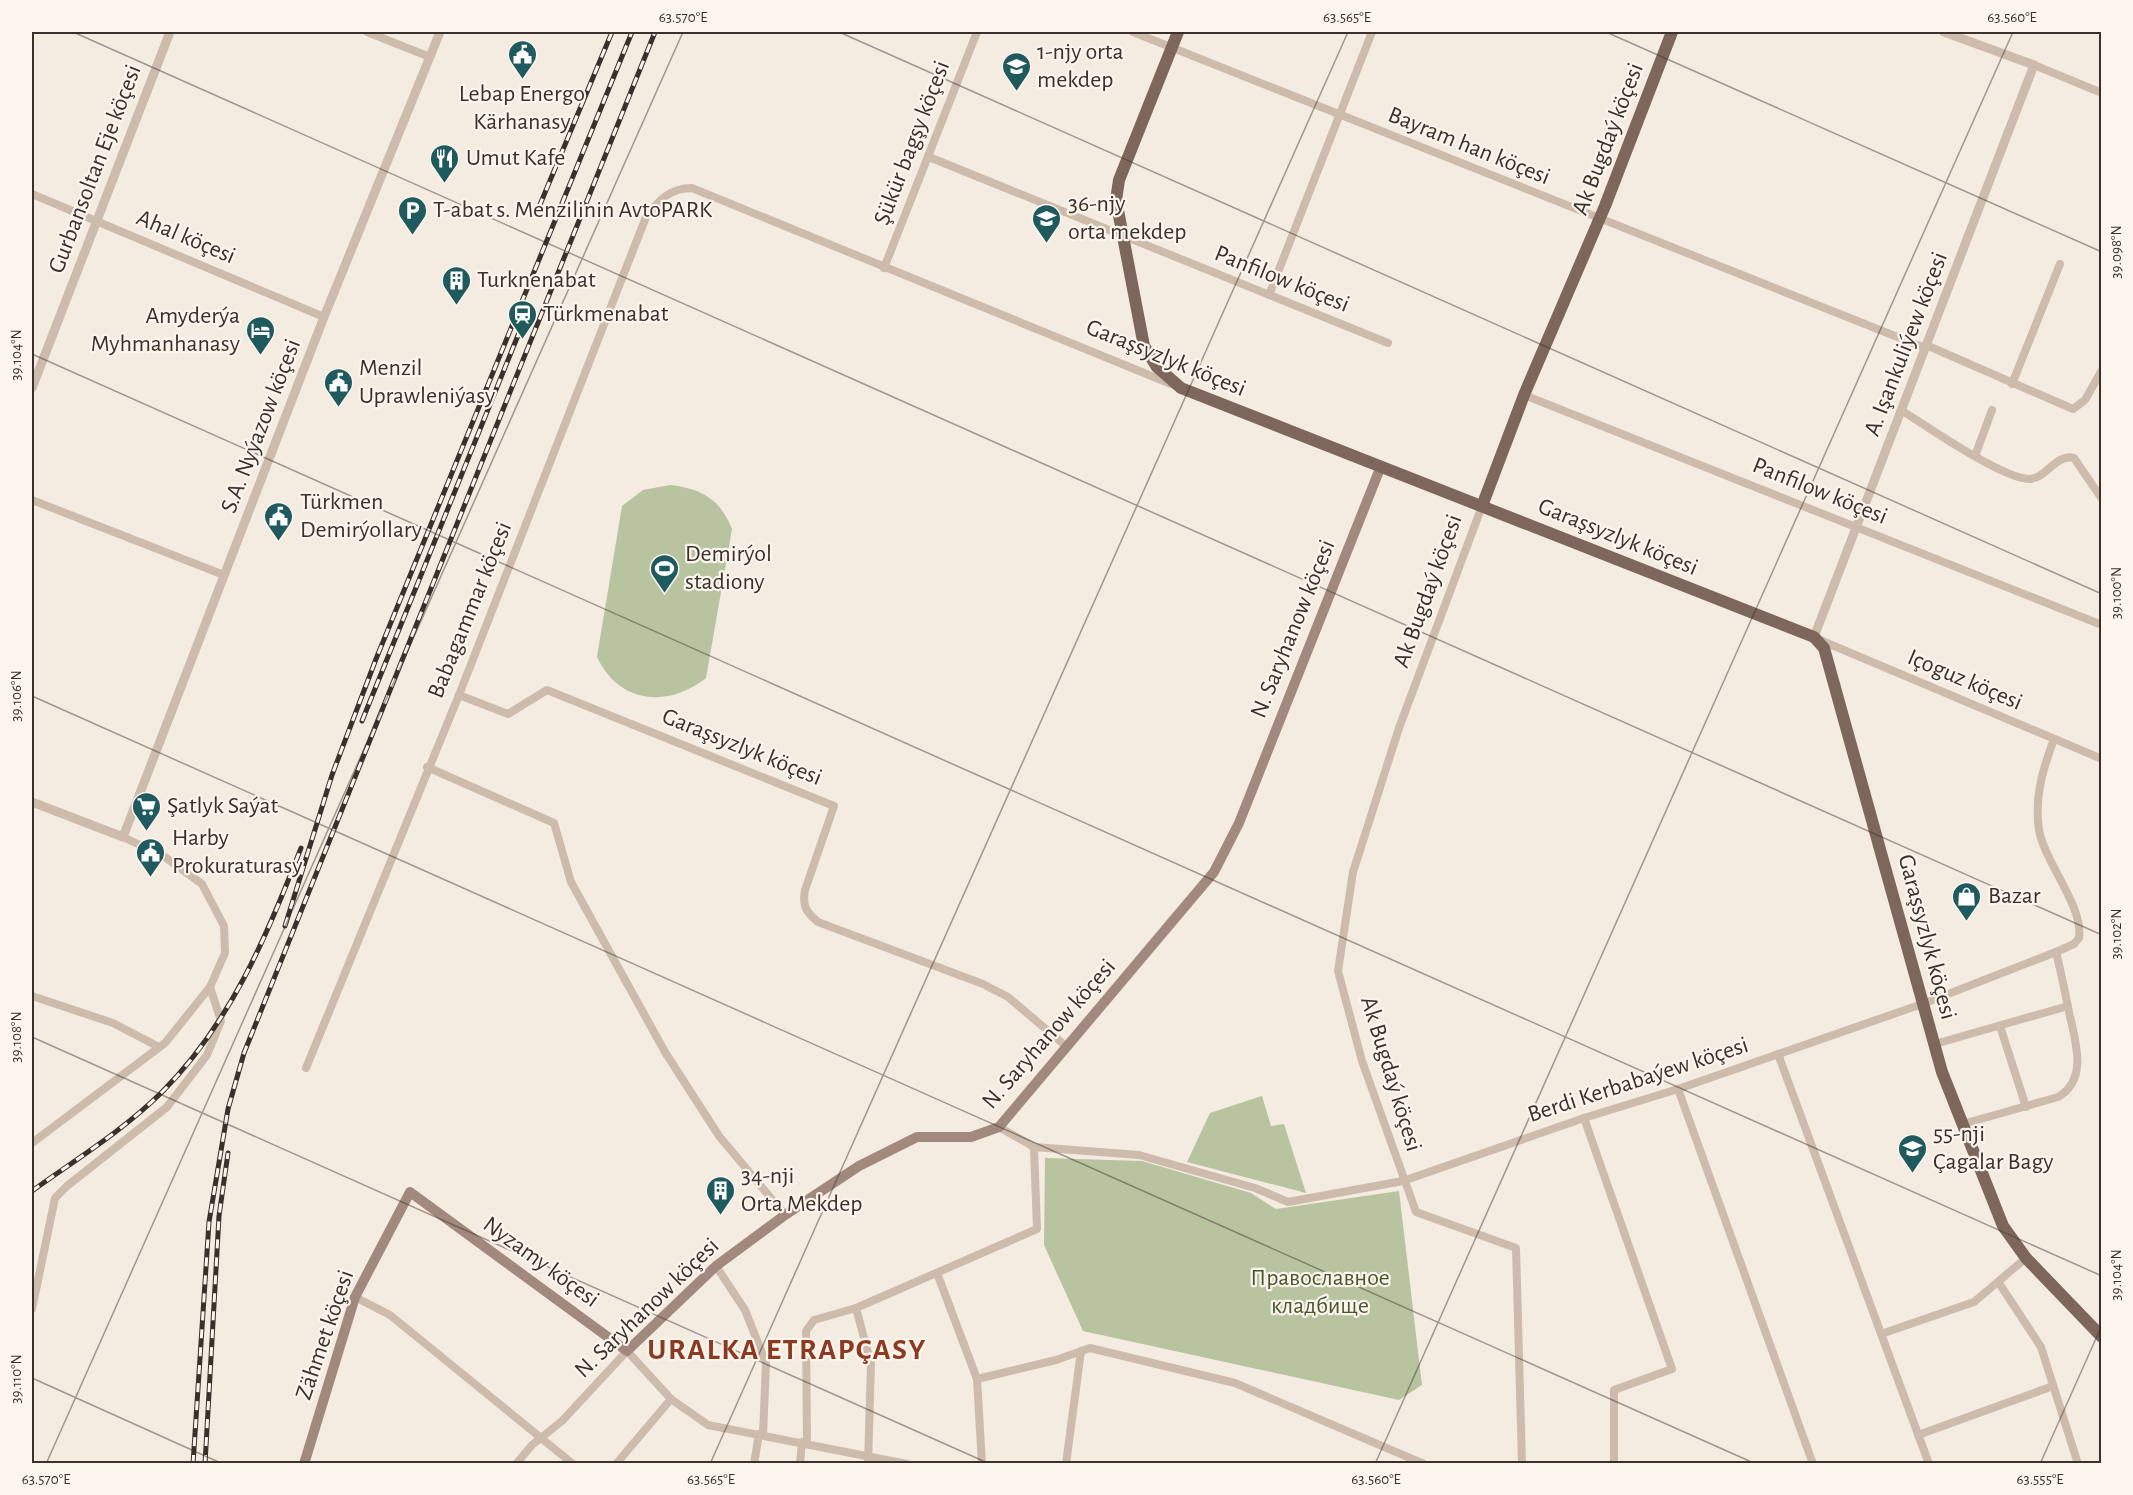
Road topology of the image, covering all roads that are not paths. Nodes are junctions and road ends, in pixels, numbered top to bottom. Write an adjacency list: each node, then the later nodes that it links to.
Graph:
1 (170, 32): 19 (street, Gurbansoltan Eje köçesi)
2 (367, 32): 11 (street)
3 (440, 32): 11 (street, S.A. Nyýazow köçesi)
4 (977, 32): 15 (street, Şükür bagşy köçesi)
5 (1133, 32): 10 (street, Bayram han köçesi)
6 (1178, 32): 10 (main road)
7 (1372, 32): 14 (street)
8 (1672, 32): 18 (main road, Ak Bugdaý köçesi)
9 (1944, 32): 12 (street)
10 (1172, 47): 14 (street, Bayram han köçesi); 20 (main road)
11 (430, 57): 24 (street, S.A. Nyýazow köçesi)
12 (2034, 65): 13 (street); 26 (street, A. Işankuliýew köçesi)
13 (2102, 93)
14 (1340, 116): 18 (street, Bayram han köçesi); 23 (street)
15 (928, 157): 20 (street, Panfilow köçesi); 22 (street, Şükür bagşy köçesi)
16 (692, 188): 22 (street, Garaşsyzlyk köçesi); 43 (street, Babagammar köçesi)
17 (32, 194): 19 (street, Ahal köçesi)
18 (1599, 219): 26 (street, Bayram han köçesi); 31 (main road, Ak Bugdaý köçesi)
19 (96, 221): 24 (street, Ahal köçesi); 29 (street, Gurbansoltan Eje köçesi)
20 (1123, 234): 23 (street, Panfilow köçesi); 30 (main road)
21 (2060, 264): 28 (street)
22 (884, 268): 30 (street, Garaşsyzlyk köçesi)
23 (1269, 295): 25 (street, Panfilow köçesi)
24 (324, 317): 40 (street, S.A. Nyýazow köçesi)
25 (1388, 343)
26 (1926, 346): 28 (street, Bayram han köçesi); 32 (street, A. Işankuliýew köçesi)
27 (2102, 370): 28 (street, Bayram han köçesi)
28 (2012, 384)
29 (32, 388)
30 (1180, 388): 35 (main road, Garaşsyzlyk köçesi)
31 (1524, 395): 38 (main road, Ak Bugdaý köçesi); 39 (street, Panfilow köçesi)
32 (1901, 410): 34 (street); 39 (street, A. Işankuliýew köçesi)
33 (1992, 410): 34 (street)
34 (1975, 456): 36 (street)
35 (1381, 466): 38 (main road, Garaşsyzlyk köçesi); 57 (main road, N. Saryhanow köçesi)
36 (2102, 499)
37 (32, 500): 40 (street)
38 (1482, 506): 42 (main road, Garaşsyzlyk köçesi); 67 (street, Ak Bugdaý köçesi)
39 (1856, 527): 41 (street, Panfilow köçesi); 42 (street, A. Işankuliýew köçesi)
40 (224, 575): 48 (street, S.A. Nyýazow köçesi)
41 (2102, 625)
42 (1814, 637): 44 (street, Içoguz köçesi); 52 (main road, Garaşsyzlyk köçesi)
43 (459, 695): 46 (street, Babagammar köçesi); 57 (street, Garaşsyzlyk köçesi)
44 (2054, 739): 45 (street, Içoguz köçesi); 49 (street, Berdi Kerbabaýew köçesi)
45 (2102, 759)
46 (427, 767): 59 (street, Babagammar köçesi); 69 (street)
47 (32, 802): 48 (street)
48 (123, 837): 50 (street)
49 (2056, 952): 52 (street, Berdi Kerbabaýew köçesi); 53 (street)
50 (210, 987): 56 (street); 76 (street)
51 (32, 996): 56 (street)
52 (1925, 1003): 55 (main road, Garaşsyzlyk köçesi); 58 (street, Berdi Kerbabaýew köçesi)
53 (2068, 1006): 54 (street); 61 (street)
54 (2000, 1026): 55 (street); 61 (street)
55 (1935, 1044): 63 (main road, Garaşsyzlyk köçesi)
56 (159, 1047): 65 (street)
57 (1068, 1047): 64 (main road, N. Saryhanow köçesi)
58 (1778, 1054): 60 (street, Berdi Kerbabaýew köçesi); 77 (street)
59 (306, 1068)
60 (1678, 1089): 62 (street, Berdi Kerbabaýew köçesi); 102 (street)
61 (2026, 1107): 63 (street)
62 (1584, 1118): 67 (street, Berdi Kerbabaýew köçesi); 101 (street)
63 (1963, 1124): 70 (main road, Garaşsyzlyk köçesi)
64 (999, 1127): 66 (street, Berdi Kerbabaýew köçesi); 69 (main road, N. Saryhanow köçesi)
65 (32, 1143)
66 (1034, 1147): 67 (street, Berdi Kerbabaýew köçesi); 72 (street)
67 (1403, 1180): 100 (street, Ak Bugdaý köçesi)
68 (411, 1192): 74 (main road, Zähmet köçesi); 79 (main road, Nyzamy köçesi)
69 (785, 1215): 71 (main road, N. Saryhanow köçesi)
70 (2026, 1258): 73 (street); 78 (main road, Garaşsyzlyk köçesi)
71 (716, 1266): 79 (main road, N. Saryhanow köçesi); 84 (street)
72 (938, 1273): 75 (street); 81 (street)
73 (1999, 1282): 77 (street); 82 (street)
74 (356, 1297): 86 (street); 89 (main road, Zähmet köçesi)
75 (856, 1308): 87 (street); 88 (street)
76 (32, 1310)
77 (1881, 1334): 85 (street)
78 (2102, 1337)
79 (627, 1351): 83 (street, Nyzamy köçesi); 86 (street, N. Saryhanow köçesi)
80 (1081, 1351): 81 (street); 98 (street); 99 (street)
81 (977, 1379): 97 (street)
82 (2053, 1386): 85 (street); 104 (street)
83 (671, 1399): 84 (street, Nyzamy köçesi); 92 (street)
84 (761, 1434): 87 (street, Nyzamy köçesi); 93 (street)
85 (1918, 1435): 103 (street)
86 (541, 1438): 90 (street, N. Saryhanow köçesi); 91 (street)
87 (804, 1442): 88 (street, Nyzamy köçesi); 94 (street)
88 (869, 1454): 95 (street); 96 (street, Nyzamy köçesi)
89 (304, 1464)
90 (516, 1464)
91 (573, 1464)
92 (616, 1464)
93 (754, 1464)
94 (800, 1464)
95 (868, 1464)
96 (907, 1464)
97 (982, 1464)
98 (1066, 1464)
99 (1424, 1464)
100 (1522, 1464)
101 (1614, 1464)
102 (1813, 1464)
103 (1929, 1464)
104 (2078, 1464)

